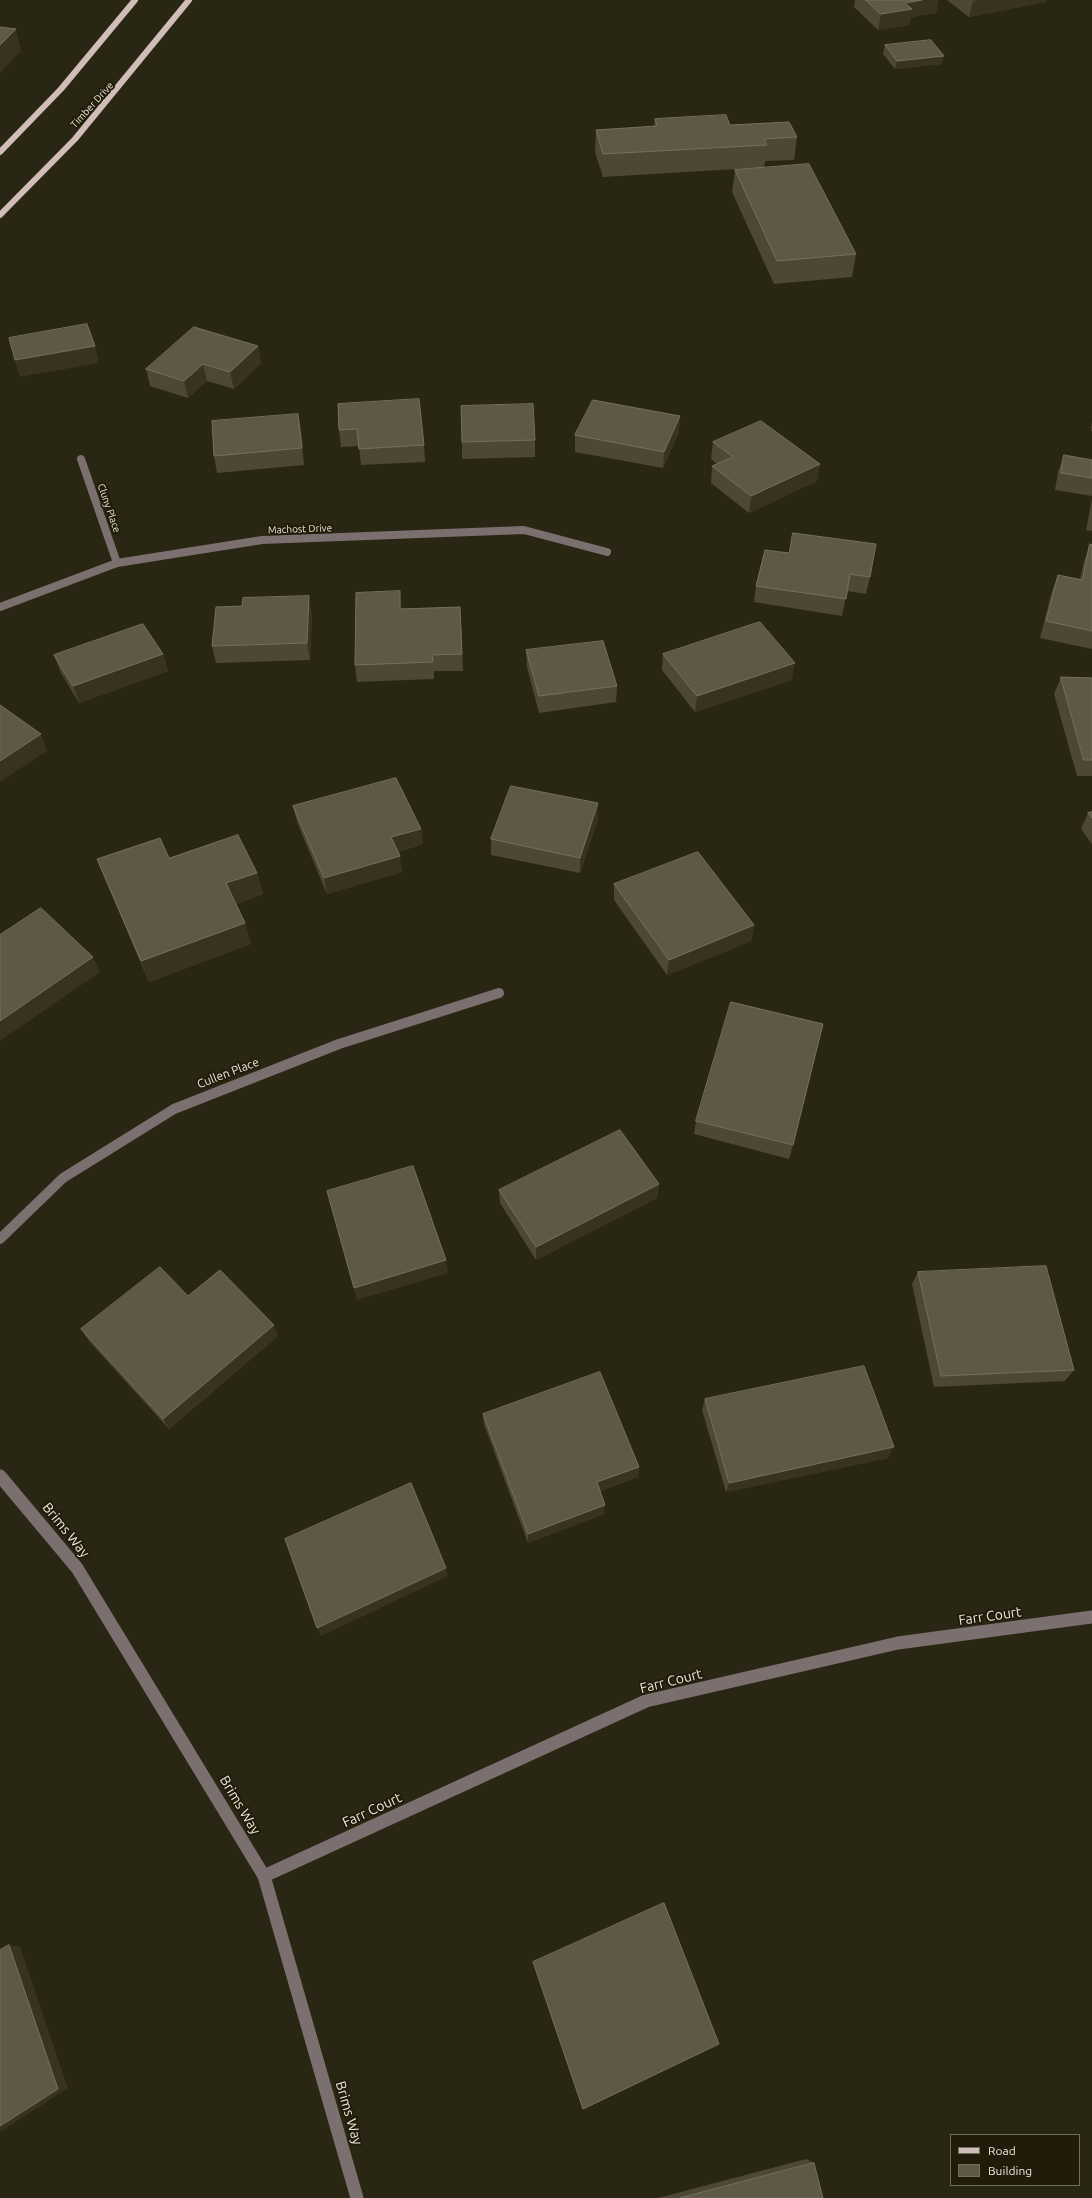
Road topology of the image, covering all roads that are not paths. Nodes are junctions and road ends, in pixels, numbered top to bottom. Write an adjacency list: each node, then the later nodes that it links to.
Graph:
1 (135, 0): 3 (main road)
2 (189, 0): 4 (main road, Timber Drive)
3 (0, 152)
4 (0, 215)
5 (81, 459): 7 (street, Cluny Place)
6 (607, 552): 7 (street, Machost Drive)
7 (117, 564): 8 (street, Machost Drive)
8 (0, 607)
9 (499, 993): 10 (street, Cullen Place)
10 (0, 1239)
11 (0, 1476): 13 (street, Brims Way)
12 (1092, 1617): 13 (street, Farr Court)
13 (264, 1876): 14 (street, Brims Way)
14 (357, 2198)

